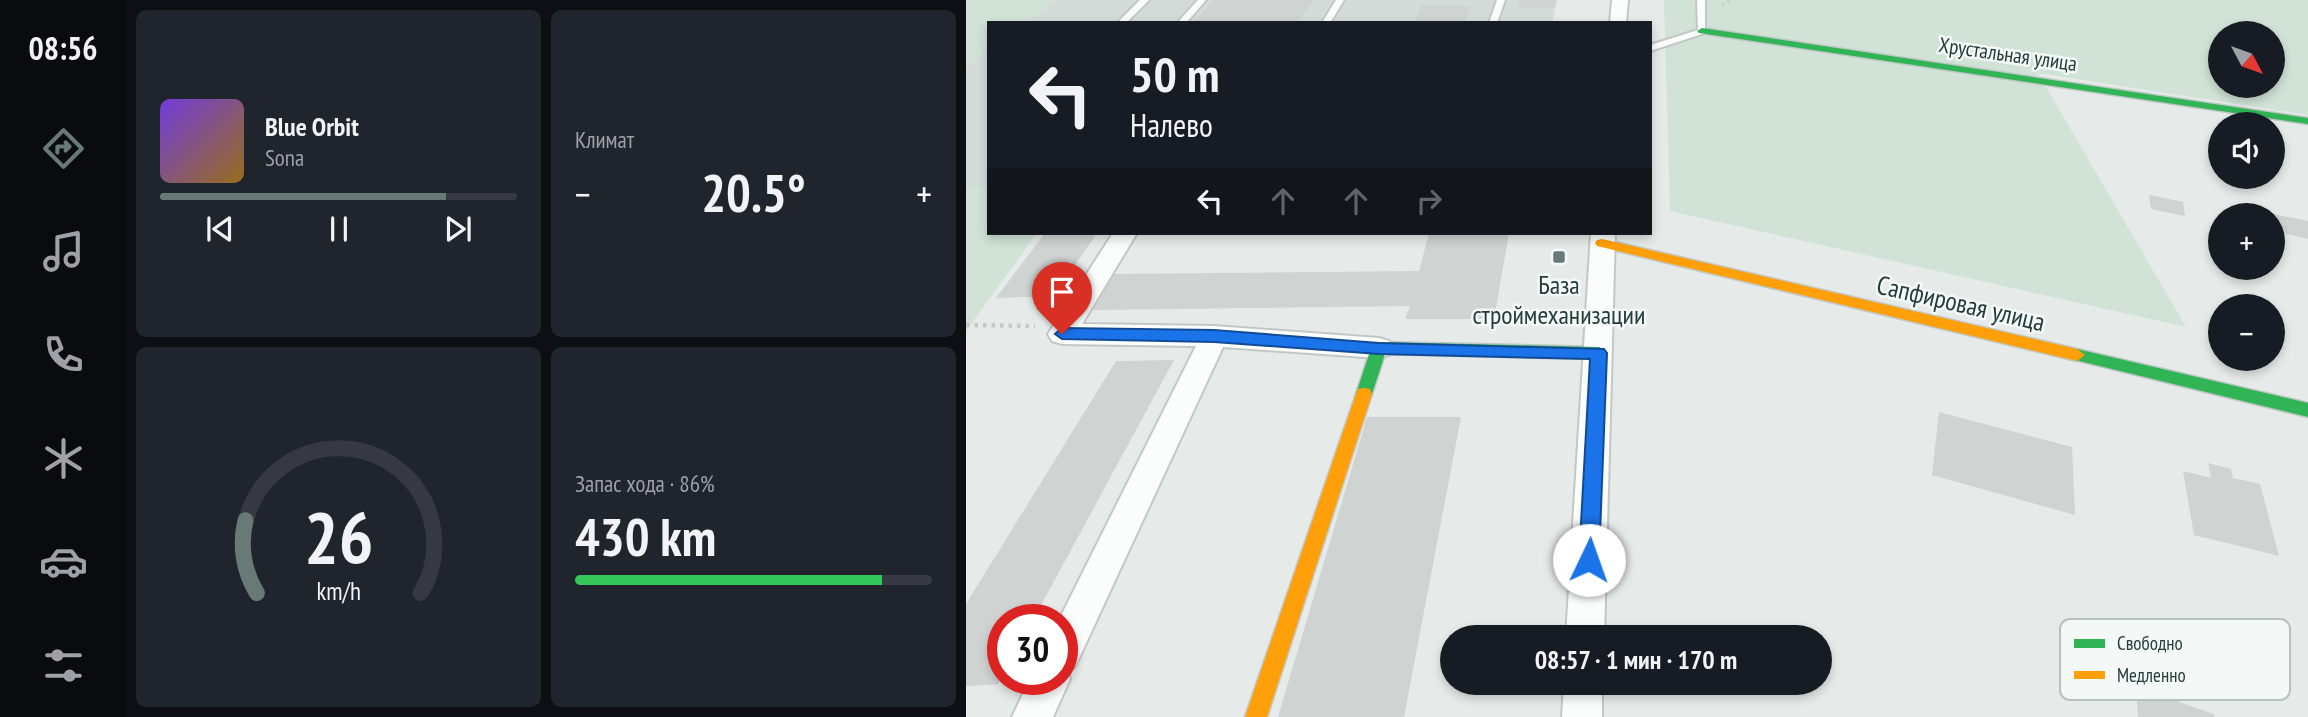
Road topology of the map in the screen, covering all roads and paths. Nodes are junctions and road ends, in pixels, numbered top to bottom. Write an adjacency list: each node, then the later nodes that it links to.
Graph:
1 (1145, 0): 7 (lane)
2 (1202, 0): 8 (lane)
3 (1340, 0): 9 (lane)
4 (1501, 0): 10 (lane)
5 (1620, 0): 11 (street)
6 (1702, 0): 12 (lane)
7 (1123, 21)
8 (1183, 21)
9 (1327, 21)
10 (1494, 21)
11 (1618, 21)
12 (1702, 31): 13 (lane); 14 (street, Хрустальная улица)
13 (1652, 47)
14 (2308, 121)
15 (1124, 235): 18 (street)
16 (1602, 238): 21 (street); 22 (street, Сапфировая улица)
17 (966, 325): 18 (path)
18 (1062, 334): 19 (street)
19 (1214, 336): 20 (street); 23 (street)
20 (1379, 348): 21 (street); 28 (street)
21 (1599, 353): 24 (street)
22 (2308, 410)
23 (1078, 621)
24 (1586, 625)
25 (1043, 695): 27 (street)
26 (1583, 695): 29 (street)
27 (1032, 717)
28 (1256, 717)
29 (1582, 717)

